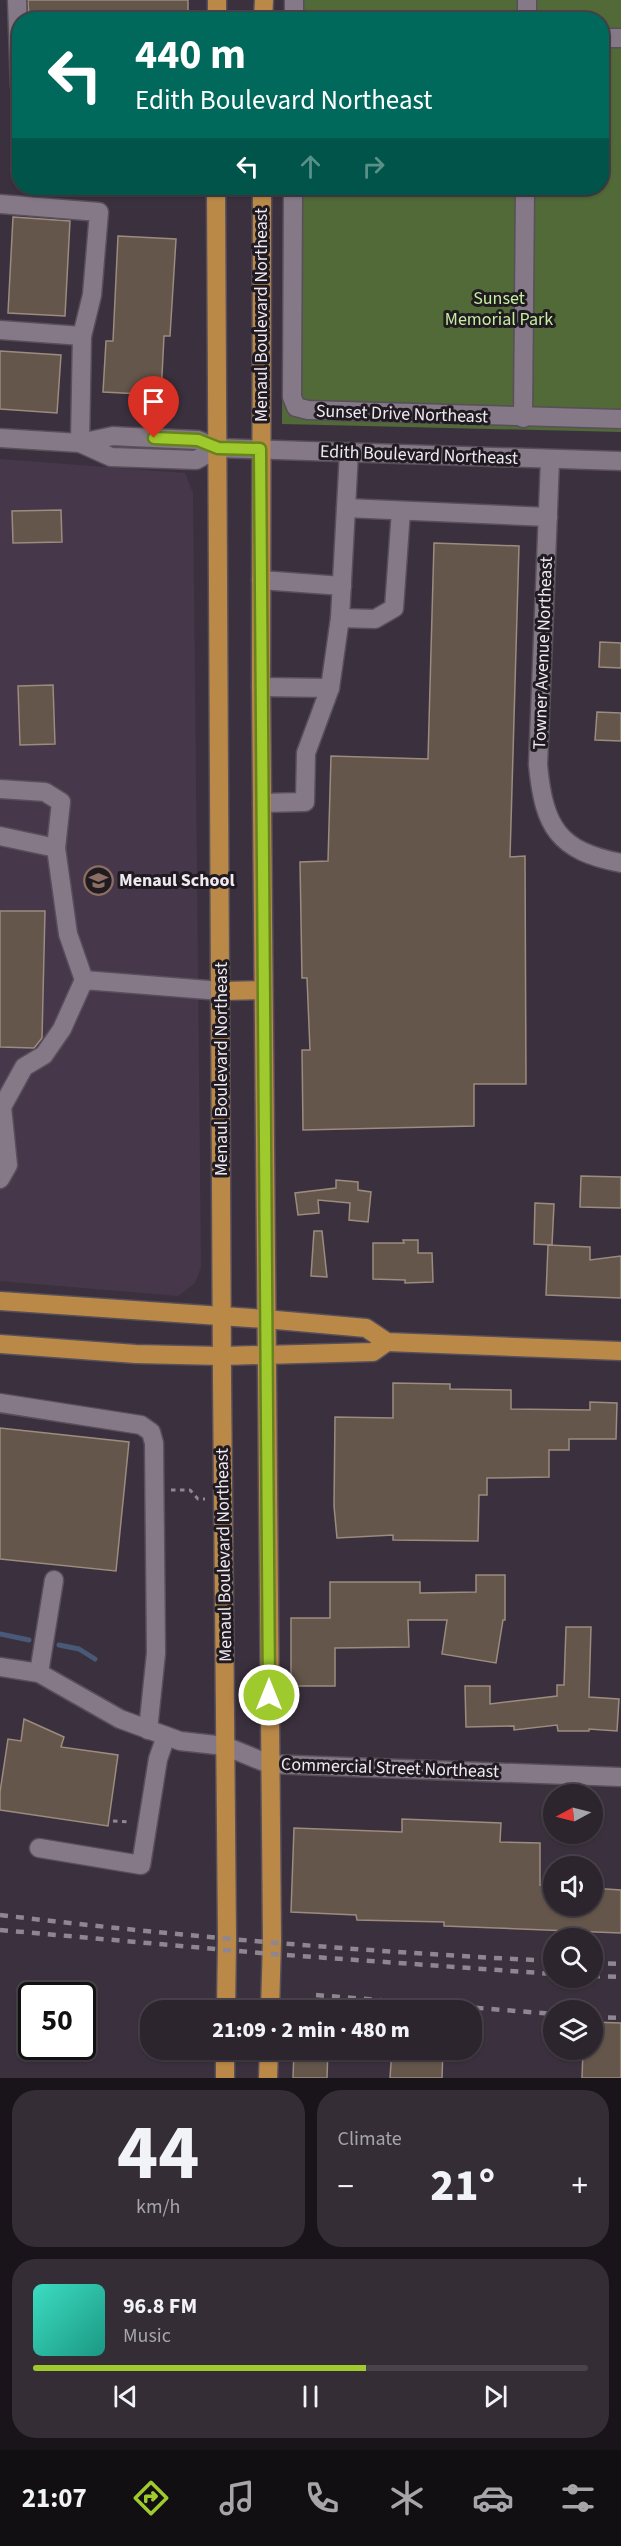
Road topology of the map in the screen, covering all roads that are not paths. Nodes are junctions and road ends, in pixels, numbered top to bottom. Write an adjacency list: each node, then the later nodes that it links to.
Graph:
1 (216, 195): 13 (main road, Menaul Boulevard Northeast)
2 (262, 195): 14 (main road, Menaul Boulevard Northeast)
3 (293, 195): 8 (street, Sunset Drive Northeast)
4 (525, 195): 8 (street)
5 (0, 204): 7 (street)
6 (0, 330): 7 (street)
7 (82, 336): 12 (street)
8 (523, 418): 9 (street, Sunset Drive Northeast)
9 (621, 419)
10 (131, 437): 12 (street, Edith Boulevard Northeast); 13 (street, Edith Boulevard Northeast); 16 (street)
11 (0, 438): 12 (street, Edith Boulevard Northeast)
12 (80, 443): 16 (street, Edith Boulevard Northeast)
13 (218, 448): 14 (street, Edith Boulevard Northeast); 16 (street, Edith Boulevard Northeast); 34 (main road, Menaul Boulevard Northeast)
14 (260, 449): 15 (street, Edith Boulevard Northeast); 22 (main road, Menaul Boulevard Northeast)
15 (349, 452): 17 (street, Edith Boulevard Northeast); 19 (street)
16 (130, 457)
17 (550, 460): 18 (street, Edith Boulevard Northeast); 21 (street, Towner Avenue Northeast)
18 (621, 461)
19 (346, 508): 20 (street); 23 (street)
20 (400, 511): 21 (street); 24 (street)
21 (548, 517): 31 (street, Towner Avenue Northeast)
22 (261, 580): 23 (street); 25 (main road, Menaul Boulevard Northeast)
23 (342, 586): 24 (street)
24 (340, 618): 26 (street)
25 (261, 687): 26 (street); 28 (main road, Menaul Boulevard Northeast)
26 (330, 688): 28 (street)
27 (0, 789): 30 (street)
28 (262, 803): 33 (main road, Menaul Boulevard Northeast)
29 (0, 836): 30 (street)
30 (56, 849): 32 (street)
31 (621, 863)
32 (84, 980): 34 (street); 35 (street)
33 (263, 990): 34 (main road); 38 (main road, Menaul Boulevard Northeast)
34 (221, 991): 37 (main road, Menaul Boulevard Northeast)
35 (0, 1179)
36 (0, 1301): 37 (main road)
37 (222, 1316): 38 (main road); 43 (main road, Menaul Boulevard Northeast)
38 (265, 1319): 39 (main road); 42 (main road, Menaul Boulevard Northeast)
39 (387, 1342): 41 (main road); 42 (main road)
40 (0, 1344): 43 (main road)
41 (621, 1351)
42 (266, 1354): 43 (main road); 51 (main road, Menaul Boulevard Northeast)
43 (222, 1356): 50 (main road, Menaul Boulevard Northeast)
44 (0, 1403): 48 (street)
45 (54, 1580): 47 (street)
46 (2, 1670): 47 (street, Commercial Street Northeast)
47 (39, 1673): 48 (street, Commercial Street Northeast)
48 (148, 1730): 49 (street, Commercial Street Northeast)
49 (166, 1736): 50 (street, Commercial Street Northeast); 53 (street)
50 (225, 1746): 51 (street, Commercial Street Northeast); 54 (main road, Menaul Boulevard Northeast)
51 (269, 1764): 52 (street, Commercial Street Northeast); 55 (main road, Menaul Boulevard Northeast)
52 (621, 1777)
53 (39, 1848)
54 (226, 2000)
55 (270, 2000)
56 (225, 2060): 58 (main road)
57 (269, 2060): 59 (main road)
58 (225, 2078)
59 (268, 2078)

